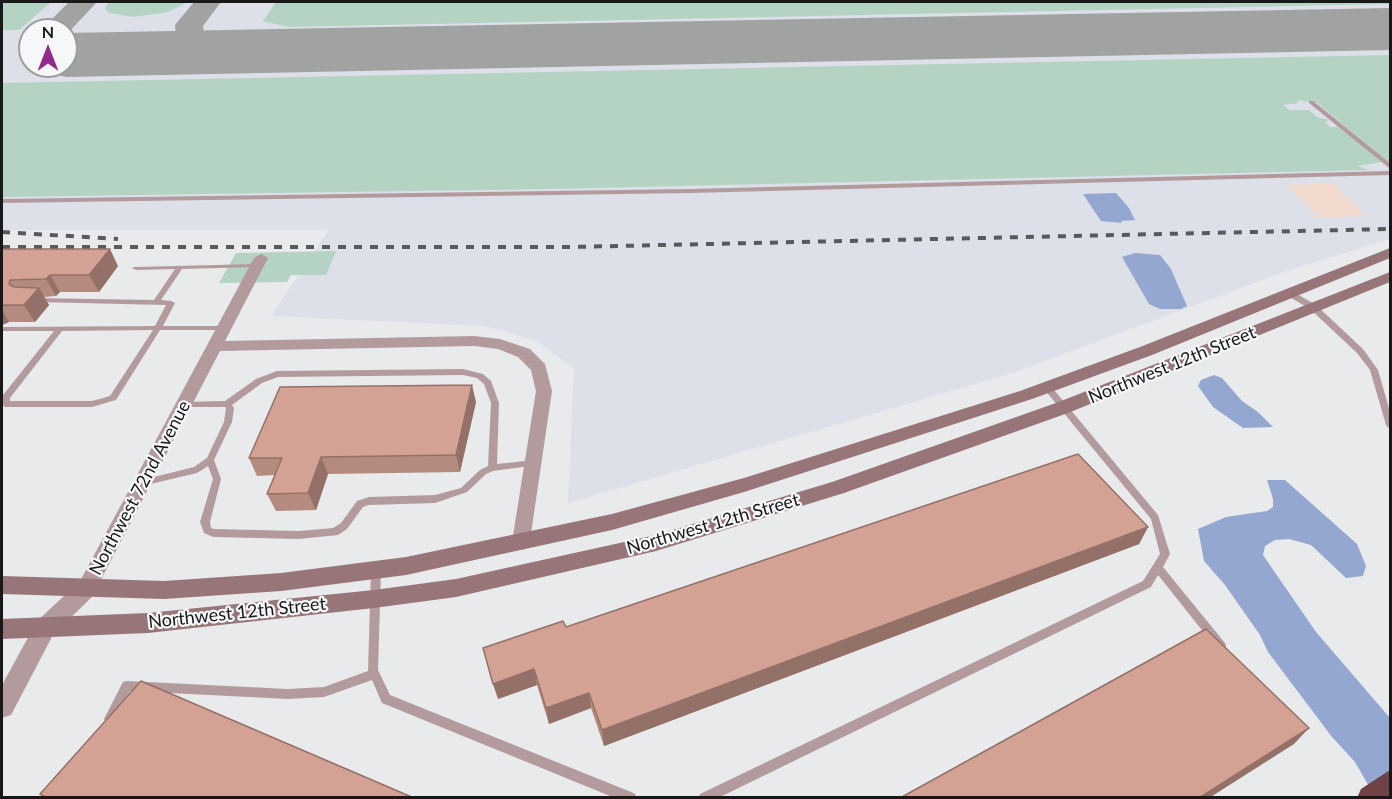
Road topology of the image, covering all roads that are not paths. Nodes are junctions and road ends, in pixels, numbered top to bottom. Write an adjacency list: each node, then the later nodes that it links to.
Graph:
1 (1311, 102): 2 (lane)
2 (1390, 166)
3 (1390, 173): 4 (lane)
4 (2, 201)
5 (1390, 253): 10 (main road, Northwest 12th Street)
6 (259, 262): 7 (lane); 15 (street, Northwest 72nd Avenue)
7 (180, 267): 8 (lane); 12 (lane)
8 (135, 268)
9 (1390, 277): 13 (main road, Northwest 12th Street)
10 (1289, 293): 13 (lane); 19 (main road, Northwest 12th Street)
11 (26, 300): 12 (lane)
12 (158, 301): 14 (lane)
13 (1312, 307): 22 (main road, Northwest 12th Street); 23 (lane)
14 (158, 328): 15 (lane); 17 (lane); 17 (lane)
15 (224, 328): 18 (street, Northwest 72nd Avenue)
16 (5, 329): 17 (lane)
17 (60, 329)
18 (215, 346): 20 (street, Northwest 72nd Avenue); 25 (street)
19 (1047, 387): 22 (lane); 28 (main road, Northwest 12th Street)
20 (184, 404): 21 (lane); 27 (street, Northwest 72nd Avenue)
21 (227, 404): 24 (lane); 26 (lane)
22 (1062, 408): 29 (lane); 33 (main road, Northwest 12th Street)
23 (1390, 425)
24 (210, 460): 26 (lane); 27 (lane)
25 (534, 463): 26 (lane); 28 (street)
26 (492, 468)
27 (142, 483): 32 (street, Northwest 72nd Avenue)
28 (522, 542): 30 (main road, Northwest 12th Street)
29 (1157, 567): 36 (lane); 42 (lane)
30 (376, 570): 32 (main road, Northwest 12th Street); 33 (lane)
31 (2, 585): 32 (main road, Northwest 12th Street)
32 (86, 589): 34 (street, Northwest 72nd Avenue)
33 (375, 598): 34 (main road, Northwest 12th Street); 37 (lane)
34 (45, 628): 35 (main road, Northwest 12th Street); 38 (street, Northwest 72nd Avenue)
35 (2, 629)
36 (1227, 653)
37 (374, 674): 39 (lane); 41 (lane)
38 (3, 700)
39 (108, 723)
40 (1390, 783): 43 (highway)
41 (631, 798)
42 (704, 798)
43 (1370, 798)

